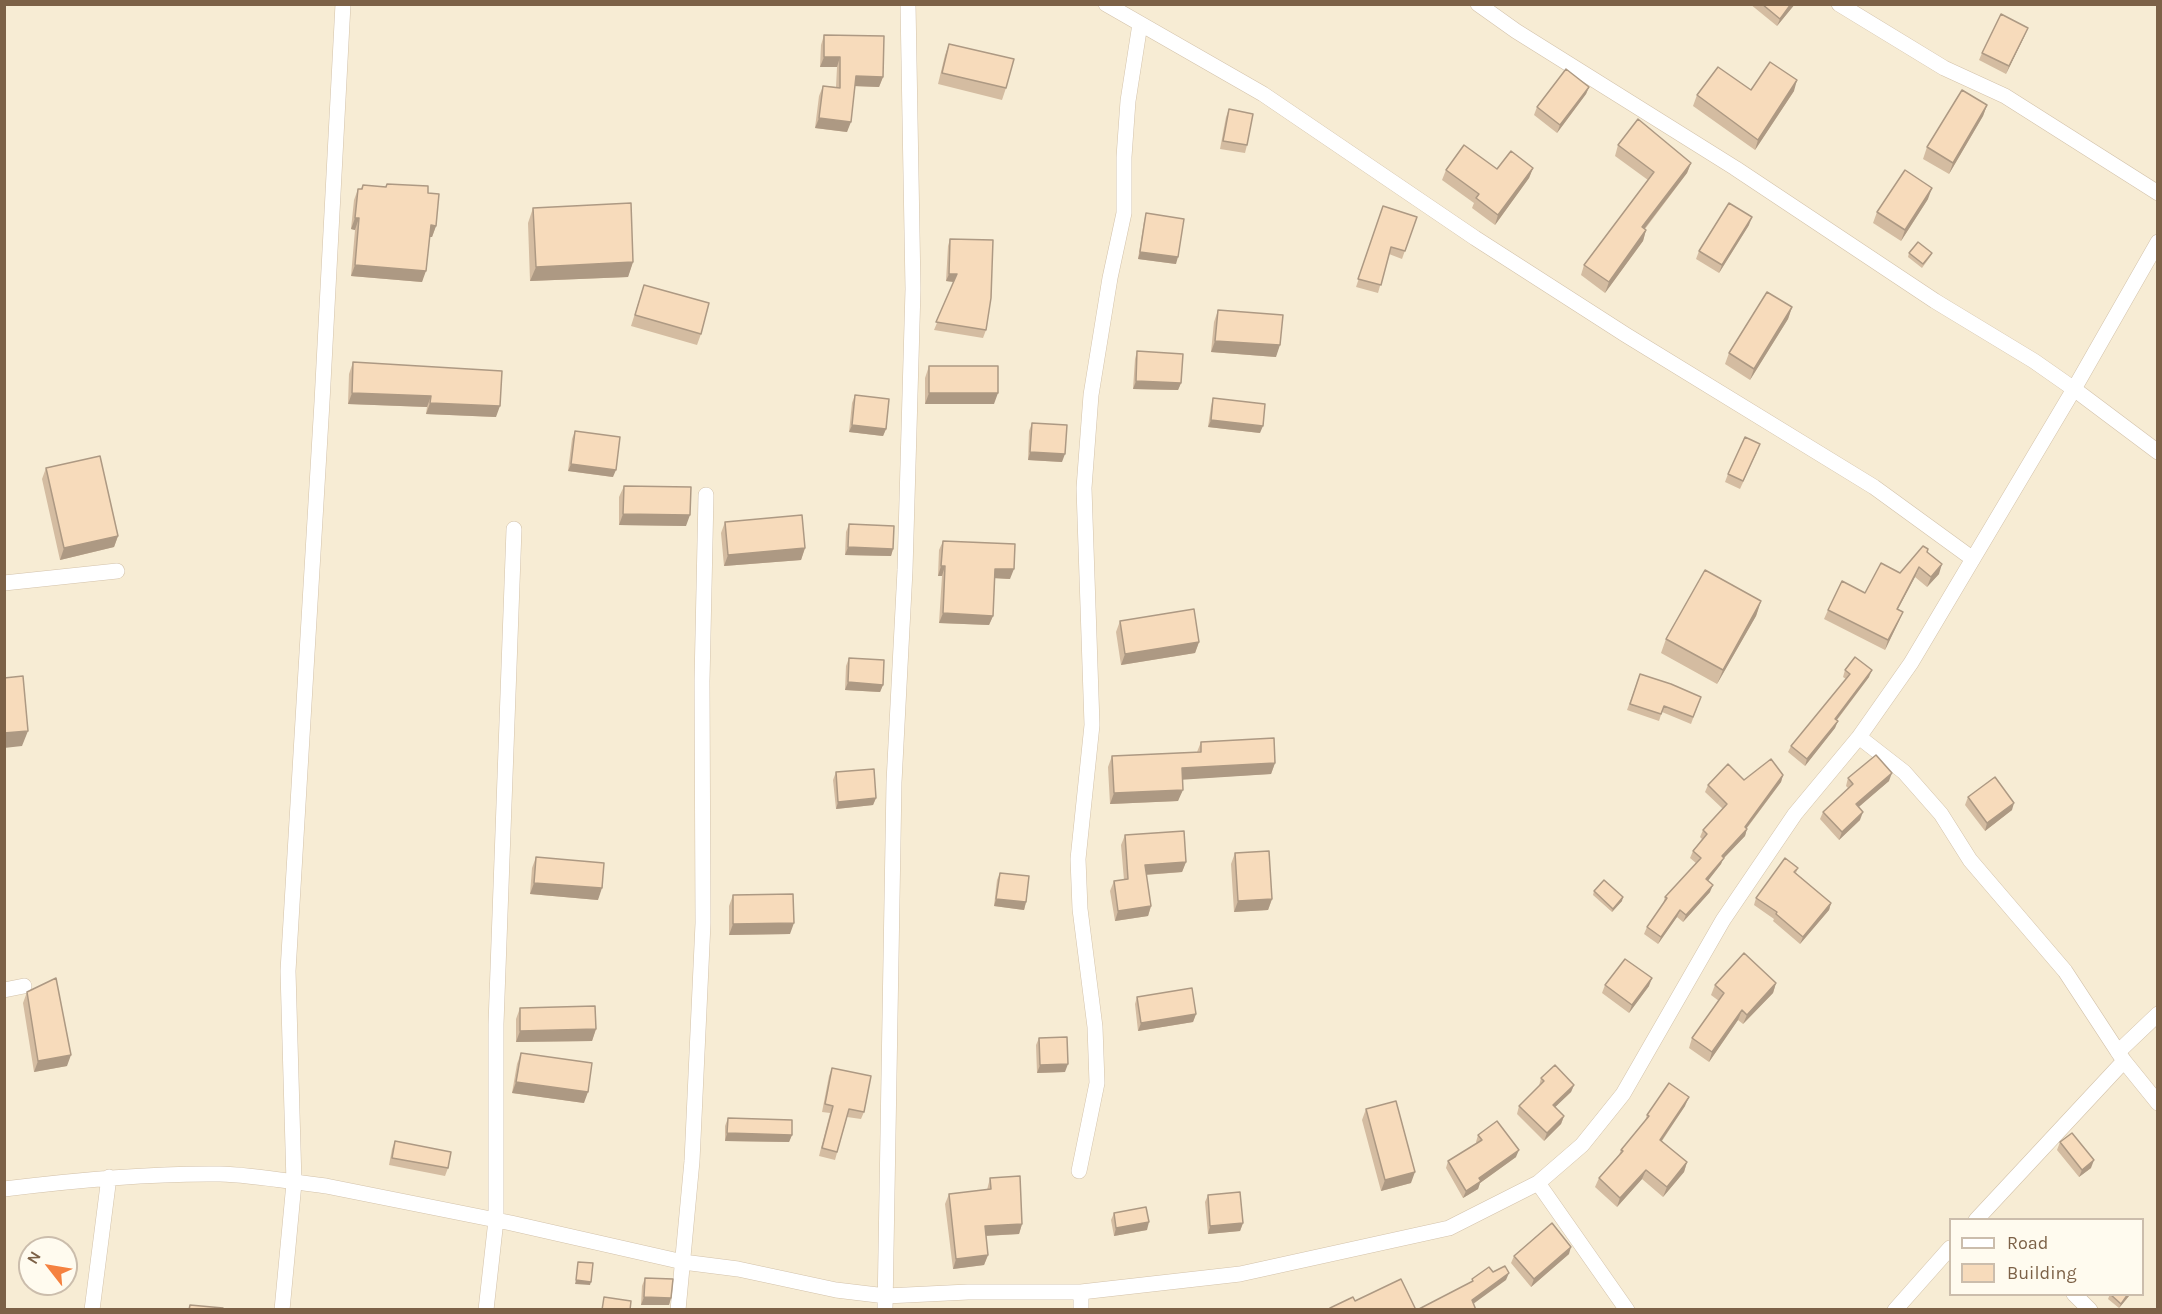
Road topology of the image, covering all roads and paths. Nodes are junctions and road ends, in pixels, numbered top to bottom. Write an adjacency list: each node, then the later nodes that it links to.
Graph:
1 (342, 4): 24 (street)
2 (908, 4): 33 (street)
3 (1106, 4): 6 (street)
4 (1478, 4): 9 (street)
5 (1839, 4): 7 (street)
6 (1140, 24): 13 (street); 22 (street)
7 (2157, 193)
8 (2157, 242): 9 (street)
9 (2074, 389): 10 (street); 13 (street)
10 (2157, 452)
11 (706, 495): 30 (street)
12 (514, 529): 28 (street)
13 (1973, 559): 16 (street)
14 (117, 571): 15 (street)
15 (4, 583)
16 (1859, 737): 20 (street); 25 (street)
17 (24, 986): 18 (street)
18 (4, 990)
19 (2157, 1014): 20 (street)
20 (2121, 1056): 21 (street); 27 (street)
21 (2157, 1103)
22 (1079, 1171)
23 (109, 1177): 24 (street); 26 (street); 34 (street)
24 (294, 1183): 28 (street); 35 (street)
25 (1538, 1183): 31 (street); 39 (street)
26 (4, 1189)
27 (1978, 1218)
28 (496, 1220): 30 (street); 36 (street)
29 (1949, 1249): 40 (street)
30 (683, 1262): 33 (street); 37 (street)
31 (1081, 1292): 33 (street); 38 (street)
32 (2076, 1296): 41 (street)
33 (886, 1303)
34 (92, 1310)
35 (282, 1310)
36 (486, 1310)
37 (678, 1310)
38 (1081, 1310)
39 (1627, 1310)
40 (1895, 1310)
41 (2090, 1310)

